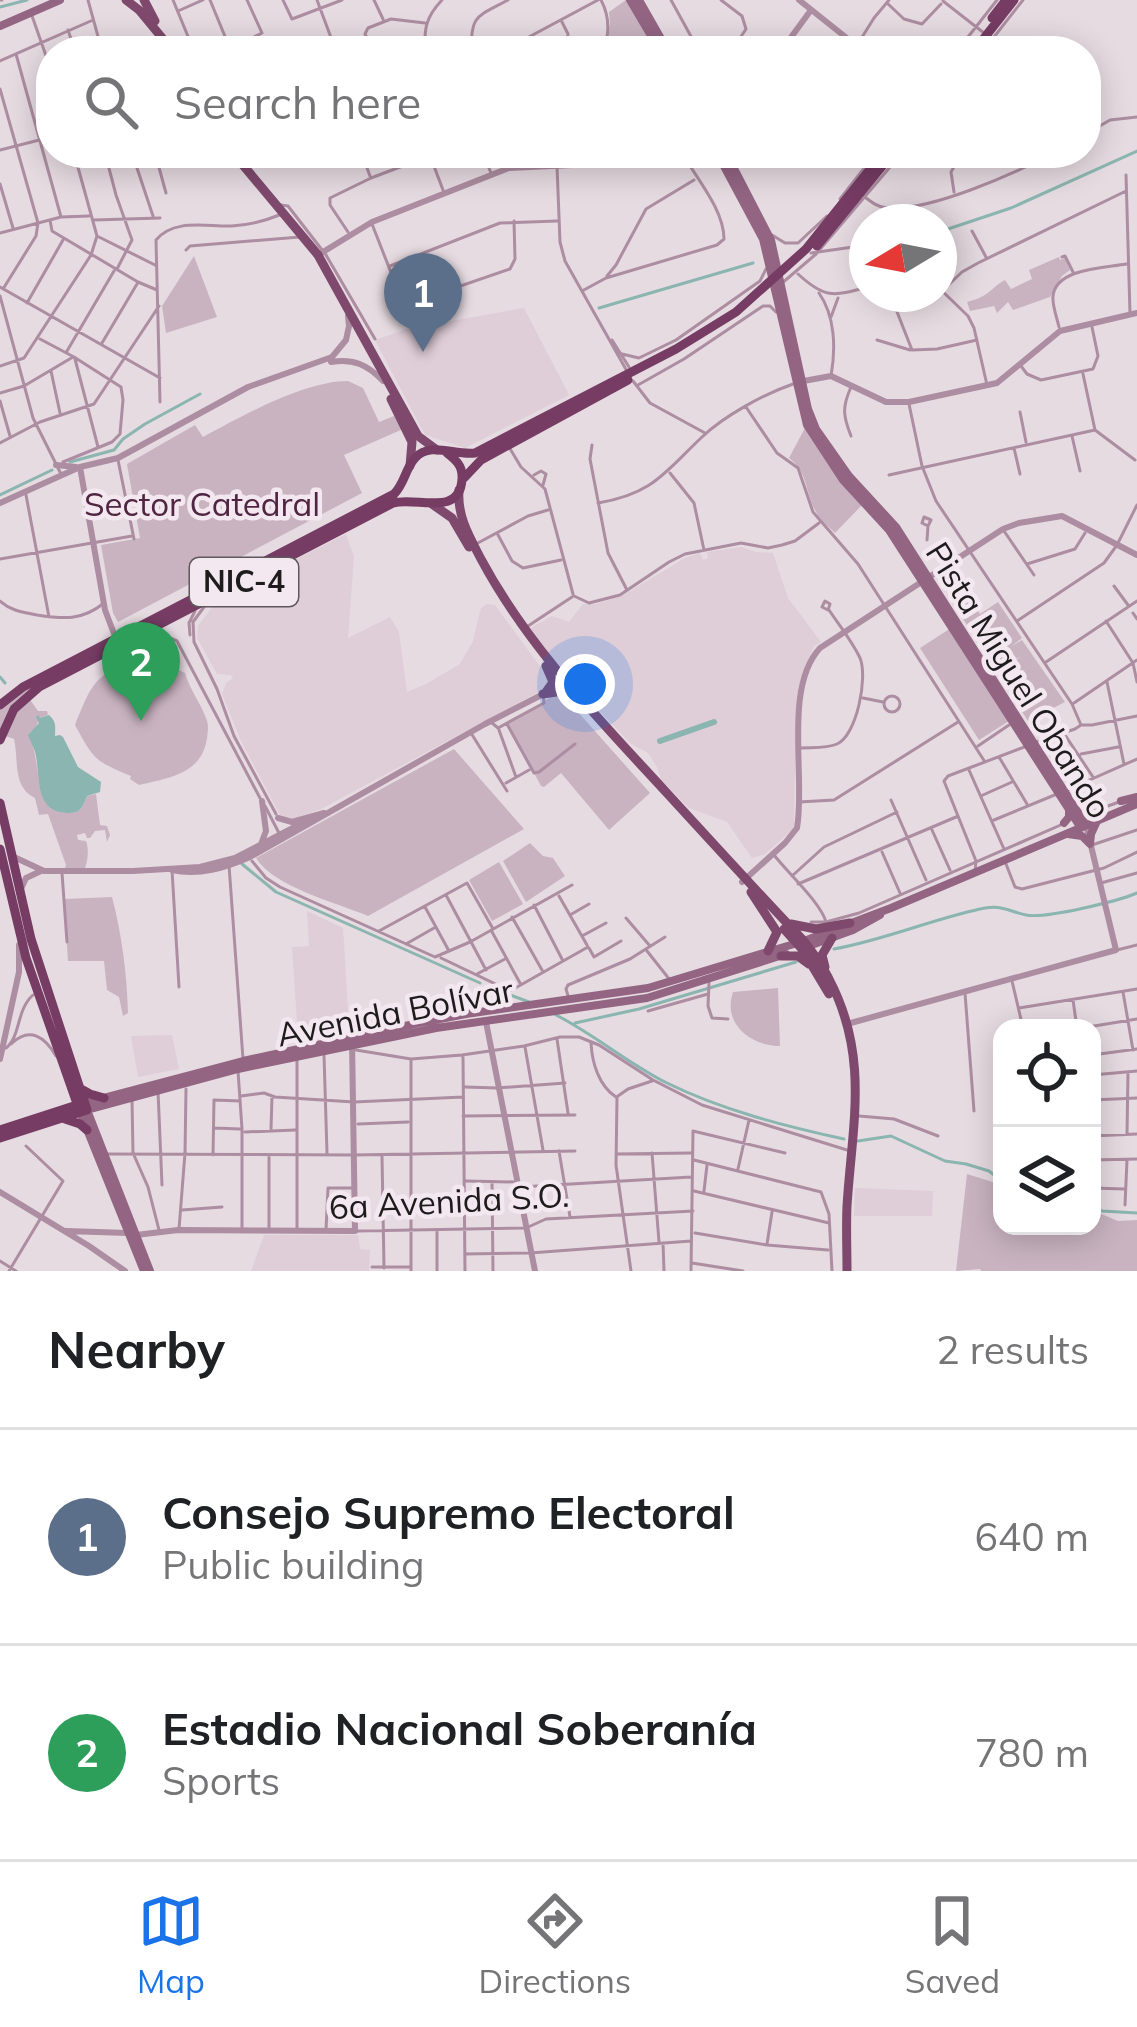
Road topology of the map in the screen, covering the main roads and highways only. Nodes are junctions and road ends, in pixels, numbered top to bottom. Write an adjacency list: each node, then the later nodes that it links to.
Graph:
1 (60, 0): 6 (main road)
2 (126, 0): 8 (main road)
3 (144, 0): 9 (main road)
4 (634, 0): 10 (main road)
5 (1010, 0): 11 (highway)
6 (47, 1): 7 (main road)
7 (0, 26)
8 (161, 36)
9 (165, 36)
10 (655, 36)
11 (981, 36)
12 (245, 168): 19 (main road)
13 (730, 168): 22 (main road, Pista Miguel Obando)
14 (872, 168): 16 (highway, NIC-4)
15 (884, 168): 16 (highway, NIC-4)
16 (861, 194): 17 (highway, NIC-4); 22 (highway, NIC-4)
17 (846, 202): 18 (highway); 22 (highway, NIC-4)
18 (818, 225)
19 (302, 236): 20 (main road); 21 (main road)
20 (320, 253): 21 (main road); 25 (main road)
21 (326, 276): 26 (main road)
22 (777, 282): 23 (highway, NIC-4); 23 (highway, NIC-4); 24 (main road, Pista Miguel Obando); 24 (main road, Pista Miguel Obando)
23 (632, 377): 25 (highway, NIC-4); 27 (highway, NIC-4)
24 (798, 382): 29 (main road, Pista Miguel Obando)
25 (440, 450): 26 (highway, NIC-4); 27 (highway)
26 (409, 468): 28 (highway); 30 (highway, NIC-4)
27 (460, 486): 28 (highway, NIC-4); 33 (main road)
28 (430, 504): 30 (highway, NIC-4); 31 (main road)
29 (926, 579): 39 (main road, Pista Miguel Obando); 39 (main road, Pista Miguel Obando)
30 (117, 643): 32 (highway, NIC-4)
31 (546, 666): 33 (main road); 36 (main road)
32 (55, 676): 34 (highway, NIC-4); 38 (highway, NIC-4)
33 (564, 684): 36 (main road); 50 (main road)
34 (22, 688): 35 (main road); 37 (highway, NIC-4)
35 (0, 695)
36 (575, 700): 50 (main road)
37 (0, 706)
38 (0, 740)
39 (1031, 744): 40 (main road, Pista Miguel Obando)
40 (1063, 791): 44 (main road, Pista Miguel Obando); 46 (main road, Pista Miguel Obando)
41 (1137, 799): 42 (main road); 45 (main road); 46 (main road)
42 (1121, 801)
43 (0, 803): 51 (highway)
44 (1069, 806): 46 (main road, Pista Miguel Obando); 47 (main road)
45 (1098, 820): 46 (main road); 47 (main road)
46 (1081, 822): 47 (main road); 49 (main road)
47 (1065, 828): 49 (main road)
48 (0, 849): 51 (highway)
49 (1028, 849): 53 (main road)
50 (744, 881): 52 (main road); 54 (main road)
51 (15, 892): 57 (highway); 65 (highway)
52 (751, 892): 58 (main road); 59 (main road)
53 (891, 908): 55 (main road); 56 (main road)
54 (784, 920): 55 (main road); 58 (main road)
55 (850, 923): 58 (main road)
56 (832, 938): 58 (main road); 62 (main road)
57 (31, 939): 65 (highway); 72 (highway)
58 (803, 945): 59 (main road, Avenida Bolívar); 60 (main road, Avenida Bolívar); 62 (main road)
59 (768, 951): 61 (main road, Avenida Bolívar)
60 (781, 956): 62 (main road); 64 (main road, Avenida Bolívar)
61 (726, 964): 63 (main road, Avenida Bolívar); 64 (main road)
62 (824, 976): 81 (main road); 81 (main road)
63 (683, 977): 64 (main road); 66 (main road, Avenida Bolívar)
64 (709, 987): 66 (main road, Avenida Bolívar)
65 (38, 992): 72 (highway)
66 (541, 1008): 67 (main road, Avenida Bolívar); 69 (main road, Avenida Bolívar)
67 (499, 1009): 68 (main road, Avenida Bolívar); 69 (main road)
68 (473, 1013): 69 (main road); 70 (main road, Avenida Bolívar)
69 (486, 1020): 70 (main road, Avenida Bolívar)
70 (352, 1045): 71 (main road, Avenida Bolívar); 71 (main road, Avenida Bolívar)
71 (240, 1065): 73 (main road, Avenida Bolívar); 73 (main road, Avenida Bolívar)
72 (71, 1081): 73 (highway); 74 (highway); 75 (highway)
73 (105, 1101): 74 (main road, Avenida Bolívar); 76 (main road)
74 (82, 1108): 75 (highway, Avenida Bolívar); 76 (main road)
75 (59, 1115): 76 (highway); 77 (highway, Avenida Bolívar)
76 (91, 1130): 78 (main road); 79 (main road)
77 (0, 1134)
78 (116, 1201): 79 (main road); 79 (main road)
79 (132, 1234): 80 (main road); 80 (main road)
80 (148, 1270)
81 (845, 1271)

